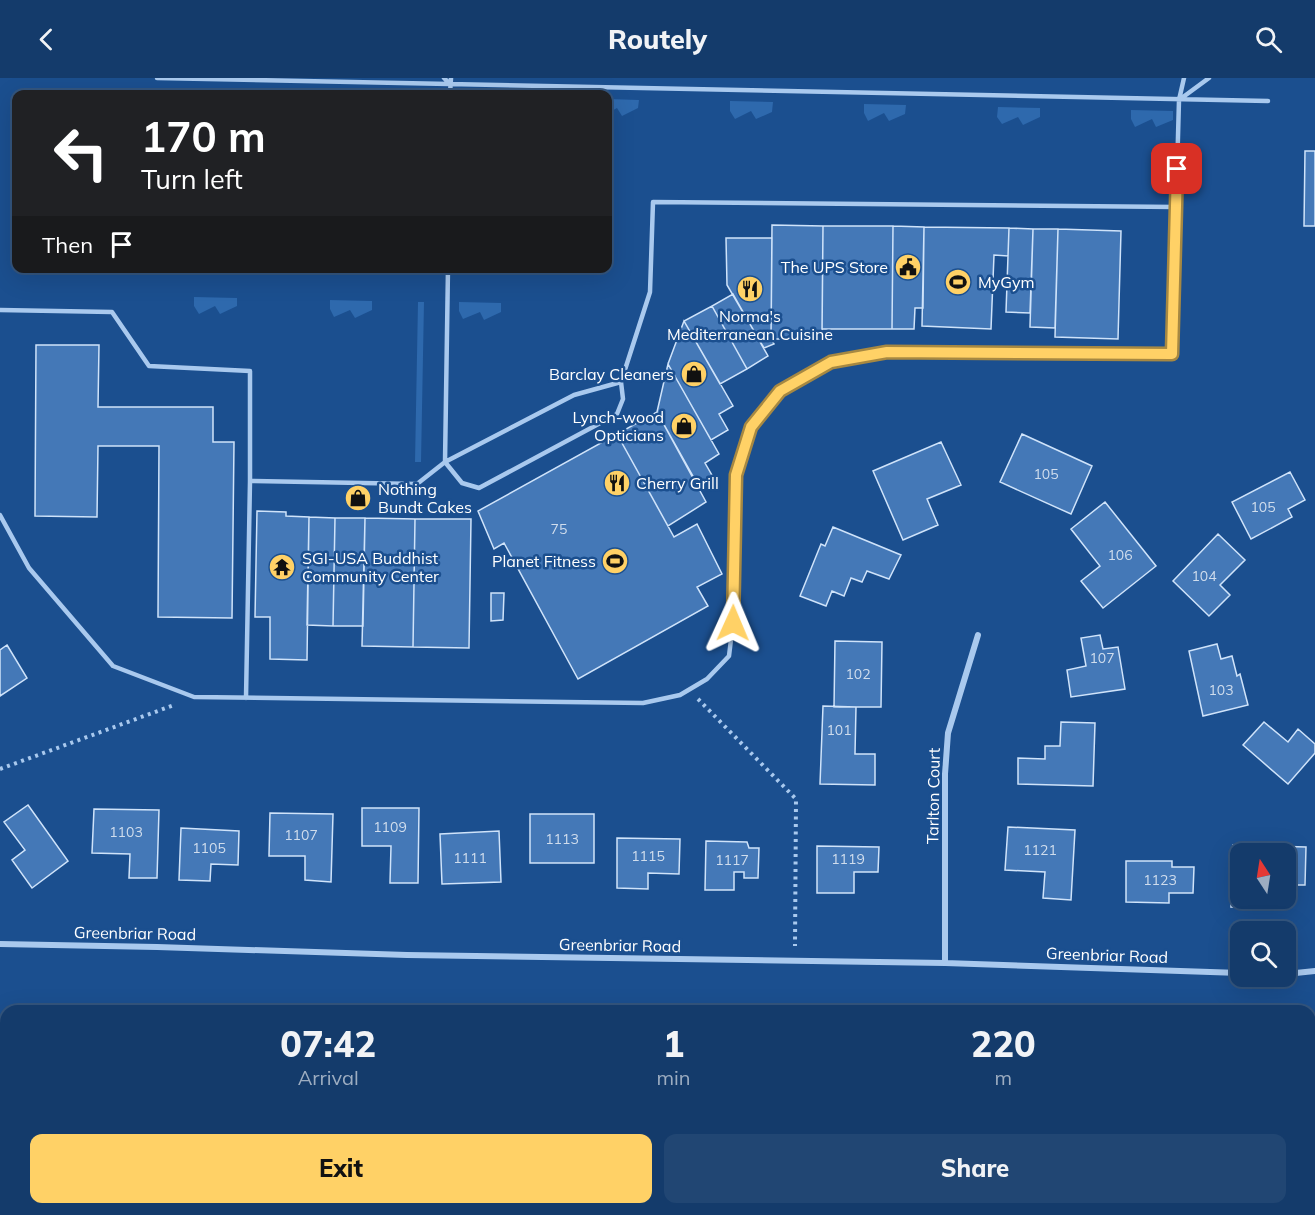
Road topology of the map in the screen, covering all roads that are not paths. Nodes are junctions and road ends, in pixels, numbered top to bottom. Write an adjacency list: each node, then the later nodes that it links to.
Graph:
1 (157, 78): 6 (lane)
2 (444, 78): 6 (lane)
3 (452, 78): 6 (lane)
4 (1184, 78): 8 (lane)
5 (1209, 78): 8 (lane)
6 (450, 84): 7 (lane); 8 (lane)
7 (450, 90)
8 (1179, 100): 9 (lane); 10 (lane)
9 (1268, 101)
10 (1176, 207): 13 (lane); 18 (lane)
11 (448, 273): 14 (lane)
12 (0, 310): 15 (lane)
13 (621, 382): 14 (lane); 14 (lane)
14 (445, 462): 15 (lane)
15 (250, 481): 18 (lane)
16 (0, 515): 18 (lane)
17 (978, 635): 20 (street, Tarlton Court)
18 (246, 698)
19 (0, 944): 20 (street, Greenbriar Road)
20 (945, 963): 22 (street, Greenbriar Road)
21 (1315, 971): 23 (street)
22 (1230, 973)
23 (1296, 973)

